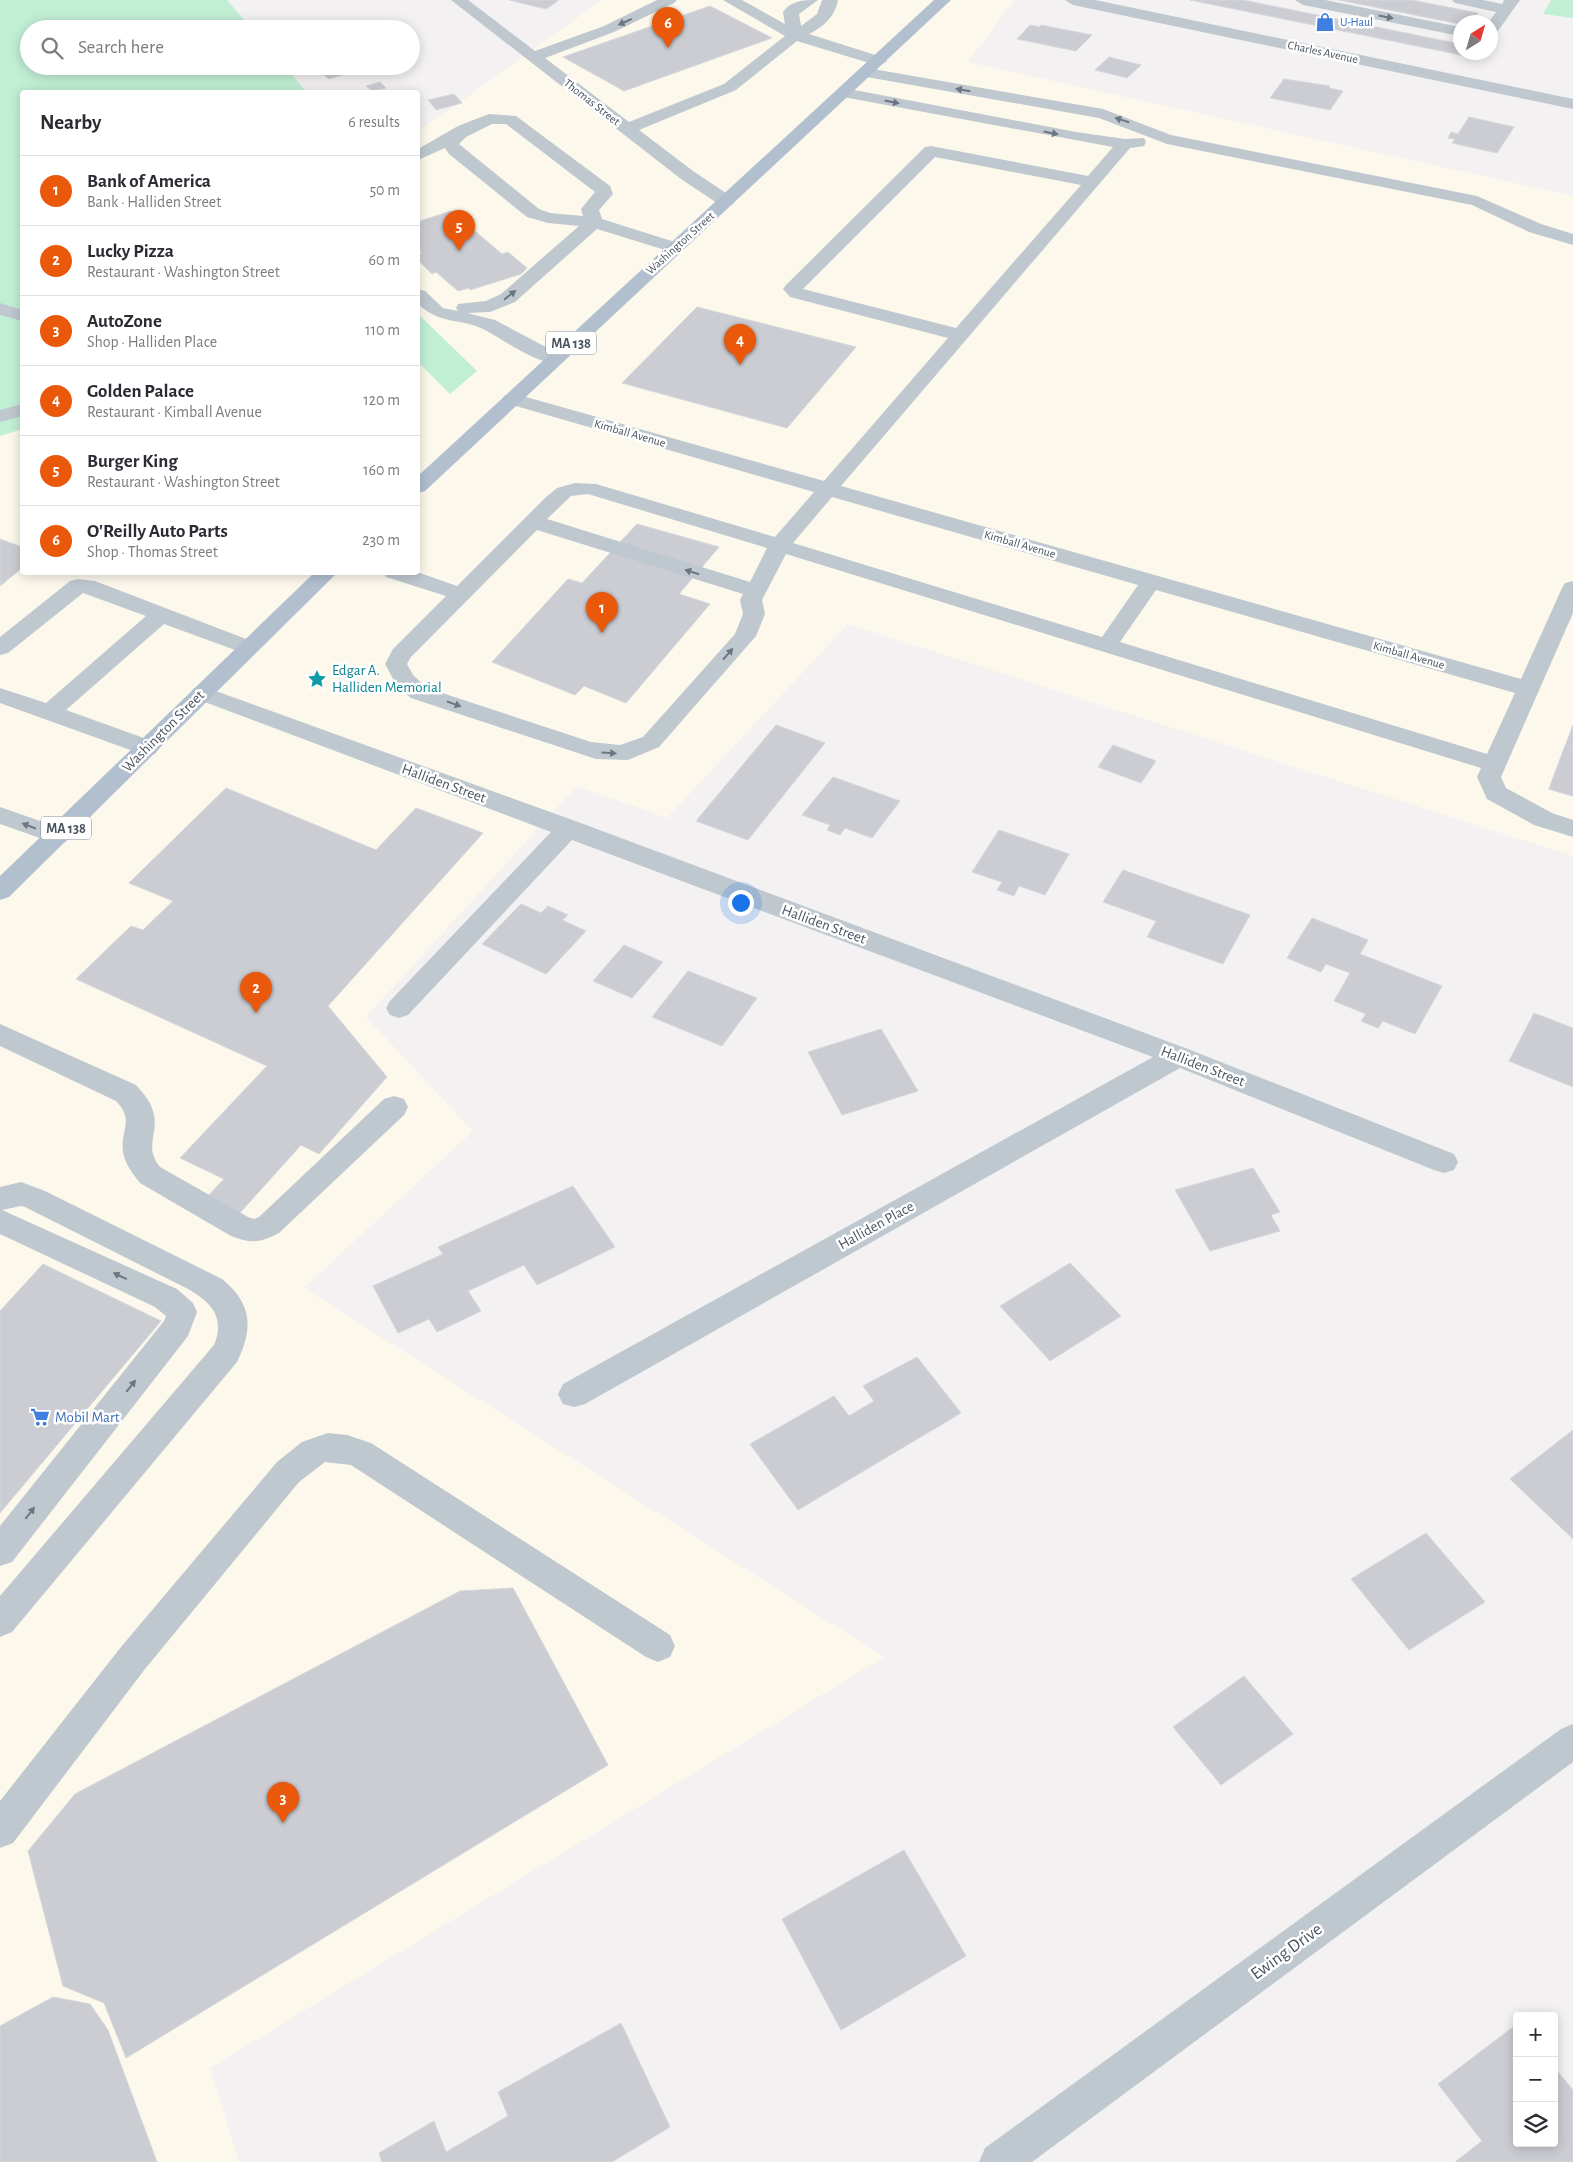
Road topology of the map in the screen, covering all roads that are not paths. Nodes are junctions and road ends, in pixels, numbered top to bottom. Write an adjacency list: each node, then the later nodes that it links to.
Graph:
1 (459, 0): 14 (street, Thomas Street)
2 (669, 0): 14 (street, one-way to 14)
3 (731, 0): 13 (street)
4 (810, 0): 13 (street)
5 (830, 0): 13 (street)
6 (1073, 0): 18 (street, Charles Avenue)
7 (1303, 0): 12 (street, one-way to 12)
8 (1460, 0): 10 (street)
9 (939, 1): 15 (main road, Washington Street / MA 138)
10 (1509, 5): 11 (street)
11 (1498, 21)
12 (1453, 31)
13 (795, 35): 15 (street); 19 (street)
14 (533, 57): 19 (street, Thomas Street)
15 (879, 61): 16 (main road, Washington Street / MA 138)
16 (867, 73): 17 (main road, Washington Street / MA 138); 21 (street, one-way to 16)
17 (844, 93): 22 (street, one-way to 22); 26 (main road, Washington Street / MA 138)
18 (1573, 104)
19 (626, 128): 26 (street, Thomas Street)
20 (464, 130): 23 (street); 24 (street); 27 (street); 27 (street)
21 (1167, 139): 22 (street); 28 (street)
22 (1125, 144): 25 (street)
23 (420, 146)
24 (420, 154)
25 (1092, 182): 35 (street); 35 (street)
26 (726, 201): 29 (main road, Washington Street / MA 138)
27 (594, 222): 29 (street); 31 (street, one-way to 27)
28 (1573, 240)
29 (675, 248): 36 (main road, Washington Street / MA 138)
30 (421, 288): 31 (street); 34 (street)
31 (465, 308): 34 (street)
32 (0, 309): 33 (street)
33 (20, 315)
34 (497, 328): 36 (street)
35 (960, 335): 41 (street)
36 (554, 359): 37 (main road, Washington Street / MA 138)
37 (512, 399): 40 (main road, Washington Street / MA 138); 41 (street, Kimball Avenue)
38 (20, 411): 39 (street)
39 (0, 416)
40 (420, 485)
41 (829, 489): 44 (street); 47 (street, Kimball Avenue)
42 (531, 521): 43 (street); 44 (street); 50 (street)
43 (573, 534): 49 (street); 49 (street, one-way to 43)
44 (779, 546): 49 (street); 53 (street)
45 (325, 575): 52 (main road, Washington Street / MA 138)
46 (403, 575): 50 (street)
47 (1151, 581): 53 (street); 55 (street, Kimball Avenue)
48 (1573, 588): 55 (street)
49 (756, 591): 50 (street, one-way to 49)
50 (460, 594)
51 (162, 614): 52 (street); 54 (street); 58 (street)
52 (246, 647): 56 (main road, Washington Street / MA 138)
53 (1106, 647): 60 (street)
54 (0, 648)
55 (1528, 689): 60 (street)
56 (202, 693): 59 (main road, Washington Street / MA 138); 62 (street, Halliden Street)
57 (0, 695): 58 (street)
58 (50, 712): 59 (street)
59 (147, 748): 64 (main road, Washington Street / MA 138)
60 (1494, 764): 63 (street)
61 (0, 815): 64 (street, one-way to 61)
62 (569, 828): 66 (street); 68 (street, Halliden Street)
63 (1573, 829)
64 (57, 836): 65 (main road, Washington Street / MA 138)
65 (0, 891)
66 (399, 1008)
67 (0, 1034): 69 (street)
68 (1178, 1056): 70 (street, Halliden Street); 73 (street, Halliden Place)
69 (394, 1107)
70 (1444, 1162)
71 (0, 1199): 75 (street)
72 (0, 1220): 74 (street, one-way to 72)
73 (574, 1394)
74 (0, 1551)
75 (0, 1621)
76 (658, 1646): 78 (street)
77 (1573, 1740): 79 (street, Ewing Drive)
78 (0, 1830)
79 (999, 2162)

